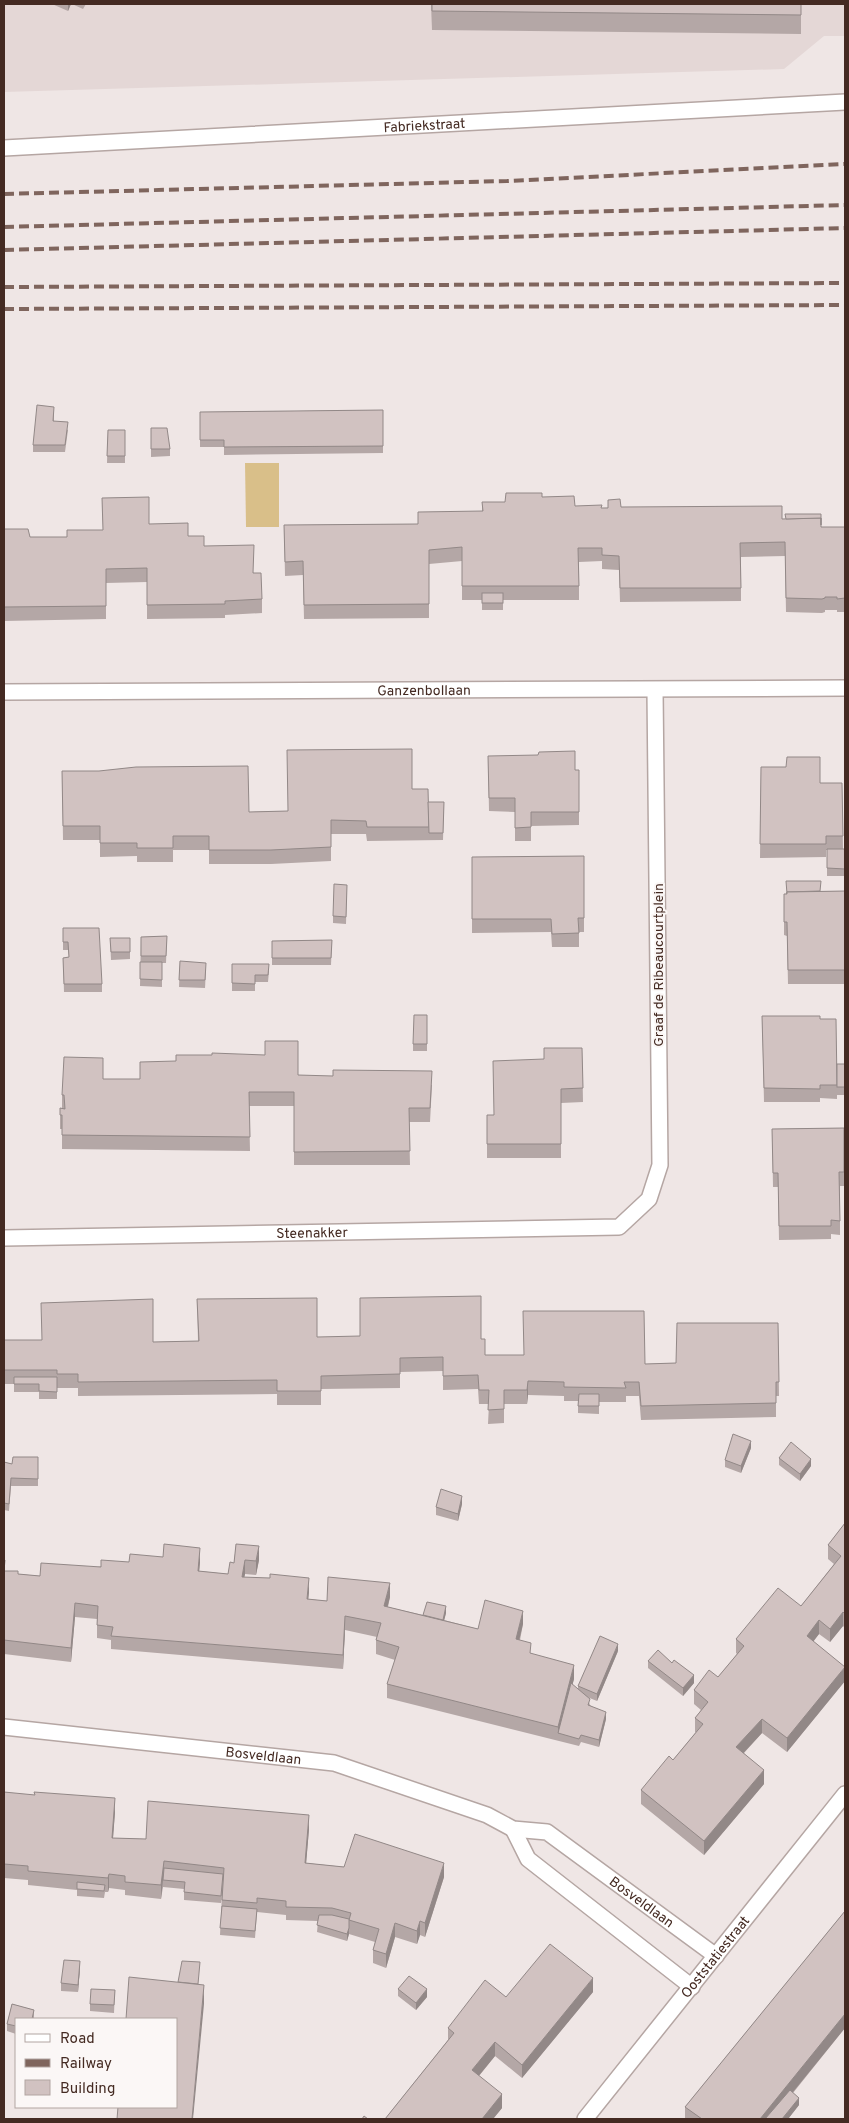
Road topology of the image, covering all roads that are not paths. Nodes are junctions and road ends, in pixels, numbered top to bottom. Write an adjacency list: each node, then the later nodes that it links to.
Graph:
1 (845, 102): 2 (street, Fabriekstraat)
2 (4, 148)
3 (845, 688): 4 (street, Ganzenbollaan)
4 (656, 690): 5 (street, Ganzenbollaan); 6 (street, Graaf de Ribeaucourtplein)
5 (4, 692)
6 (619, 1227): 7 (street, Steenakker)
7 (4, 1238)
8 (4, 1728): 10 (street, Bosveldlaan)
9 (845, 1794): 11 (street, Ooststatiestraat)
10 (513, 1829): 11 (street, Bosveldlaan); 12 (street)
11 (716, 1956): 12 (street, Ooststatiestraat)
12 (692, 1987): 13 (street, Ooststatiestraat)
13 (585, 2119)

